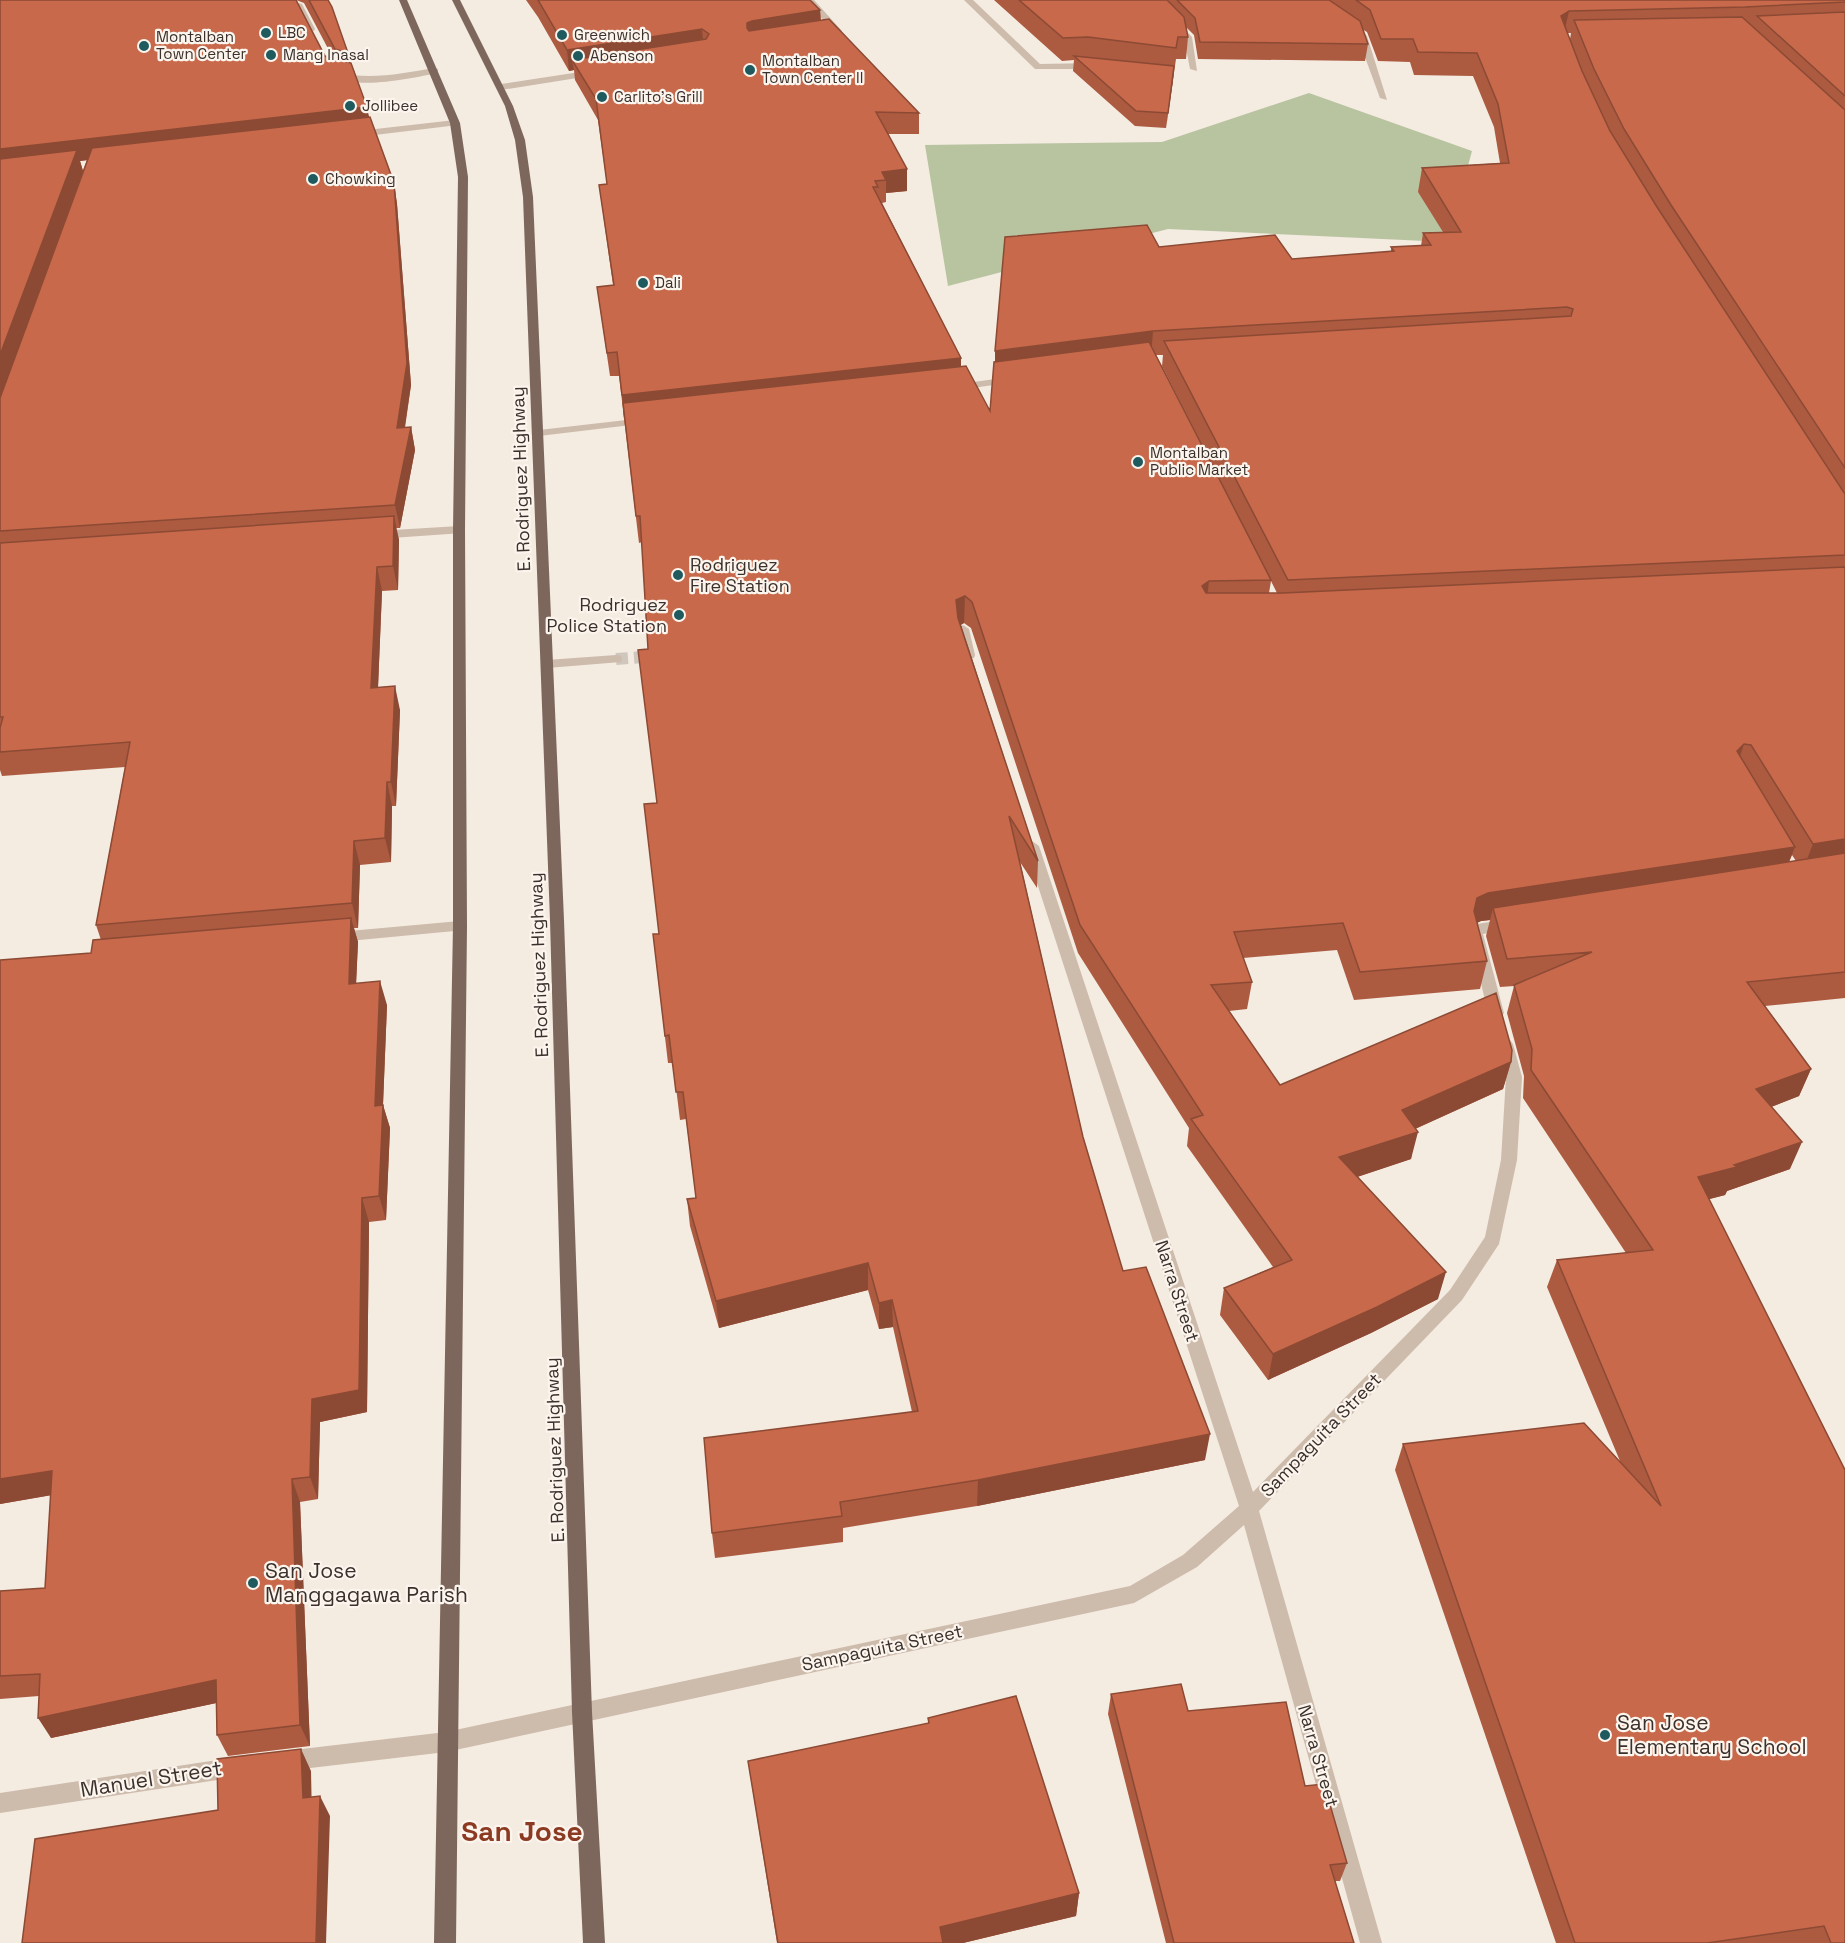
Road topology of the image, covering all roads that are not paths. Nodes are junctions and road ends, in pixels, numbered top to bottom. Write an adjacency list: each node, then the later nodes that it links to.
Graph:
1 (403, 0): 18 (main road)
2 (456, 0): 19 (main road, E. Rodriguez Highway)
3 (810, 0): 10 (street)
4 (968, 0): 15 (street)
5 (1151, 0): 8 (street)
6 (298, 4): 11 (street)
7 (1173, 8): 8 (street)
8 (1161, 9): 16 (street)
9 (1353, 29): 20 (street)
10 (840, 33): 12 (street); 13 (street)
11 (313, 34)
12 (829, 35)
13 (847, 42)
14 (328, 63): 18 (street)
15 (1109, 68)
16 (1194, 69)
17 (607, 70): 19 (street)
18 (435, 71): 21 (main road)
19 (501, 87): 26 (main road, E. Rodriguez Highway)
20 (1384, 98)
21 (455, 123): 22 (street); 27 (main road)
22 (350, 135)
23 (1023, 378): 24 (street)
24 (941, 389)
25 (657, 420): 26 (street)
26 (539, 433): 31 (main road, E. Rodriguez Highway)
27 (459, 530): 28 (street); 35 (main road)
28 (364, 536)
29 (964, 637): 32 (street)
30 (616, 659): 31 (street)
31 (547, 664): 38 (main road, E. Rodriguez Highway)
32 (973, 667)
33 (1025, 826): 37 (street, Narra Street)
34 (1528, 921): 37 (street, Sampaguita Street)
35 (460, 926): 36 (street); 39 (main road)
36 (319, 939)
37 (1249, 1509): 38 (street, Sampaguita Street); 43 (street, Narra Street)
38 (582, 1712): 39 (street, Sampaguita Street); 42 (main road, E. Rodriguez Highway)
39 (446, 1742): 40 (street, Manuel Street); 41 (main road)
40 (0, 1803)
41 (445, 1943)
42 (594, 1943)
43 (1371, 1943)

